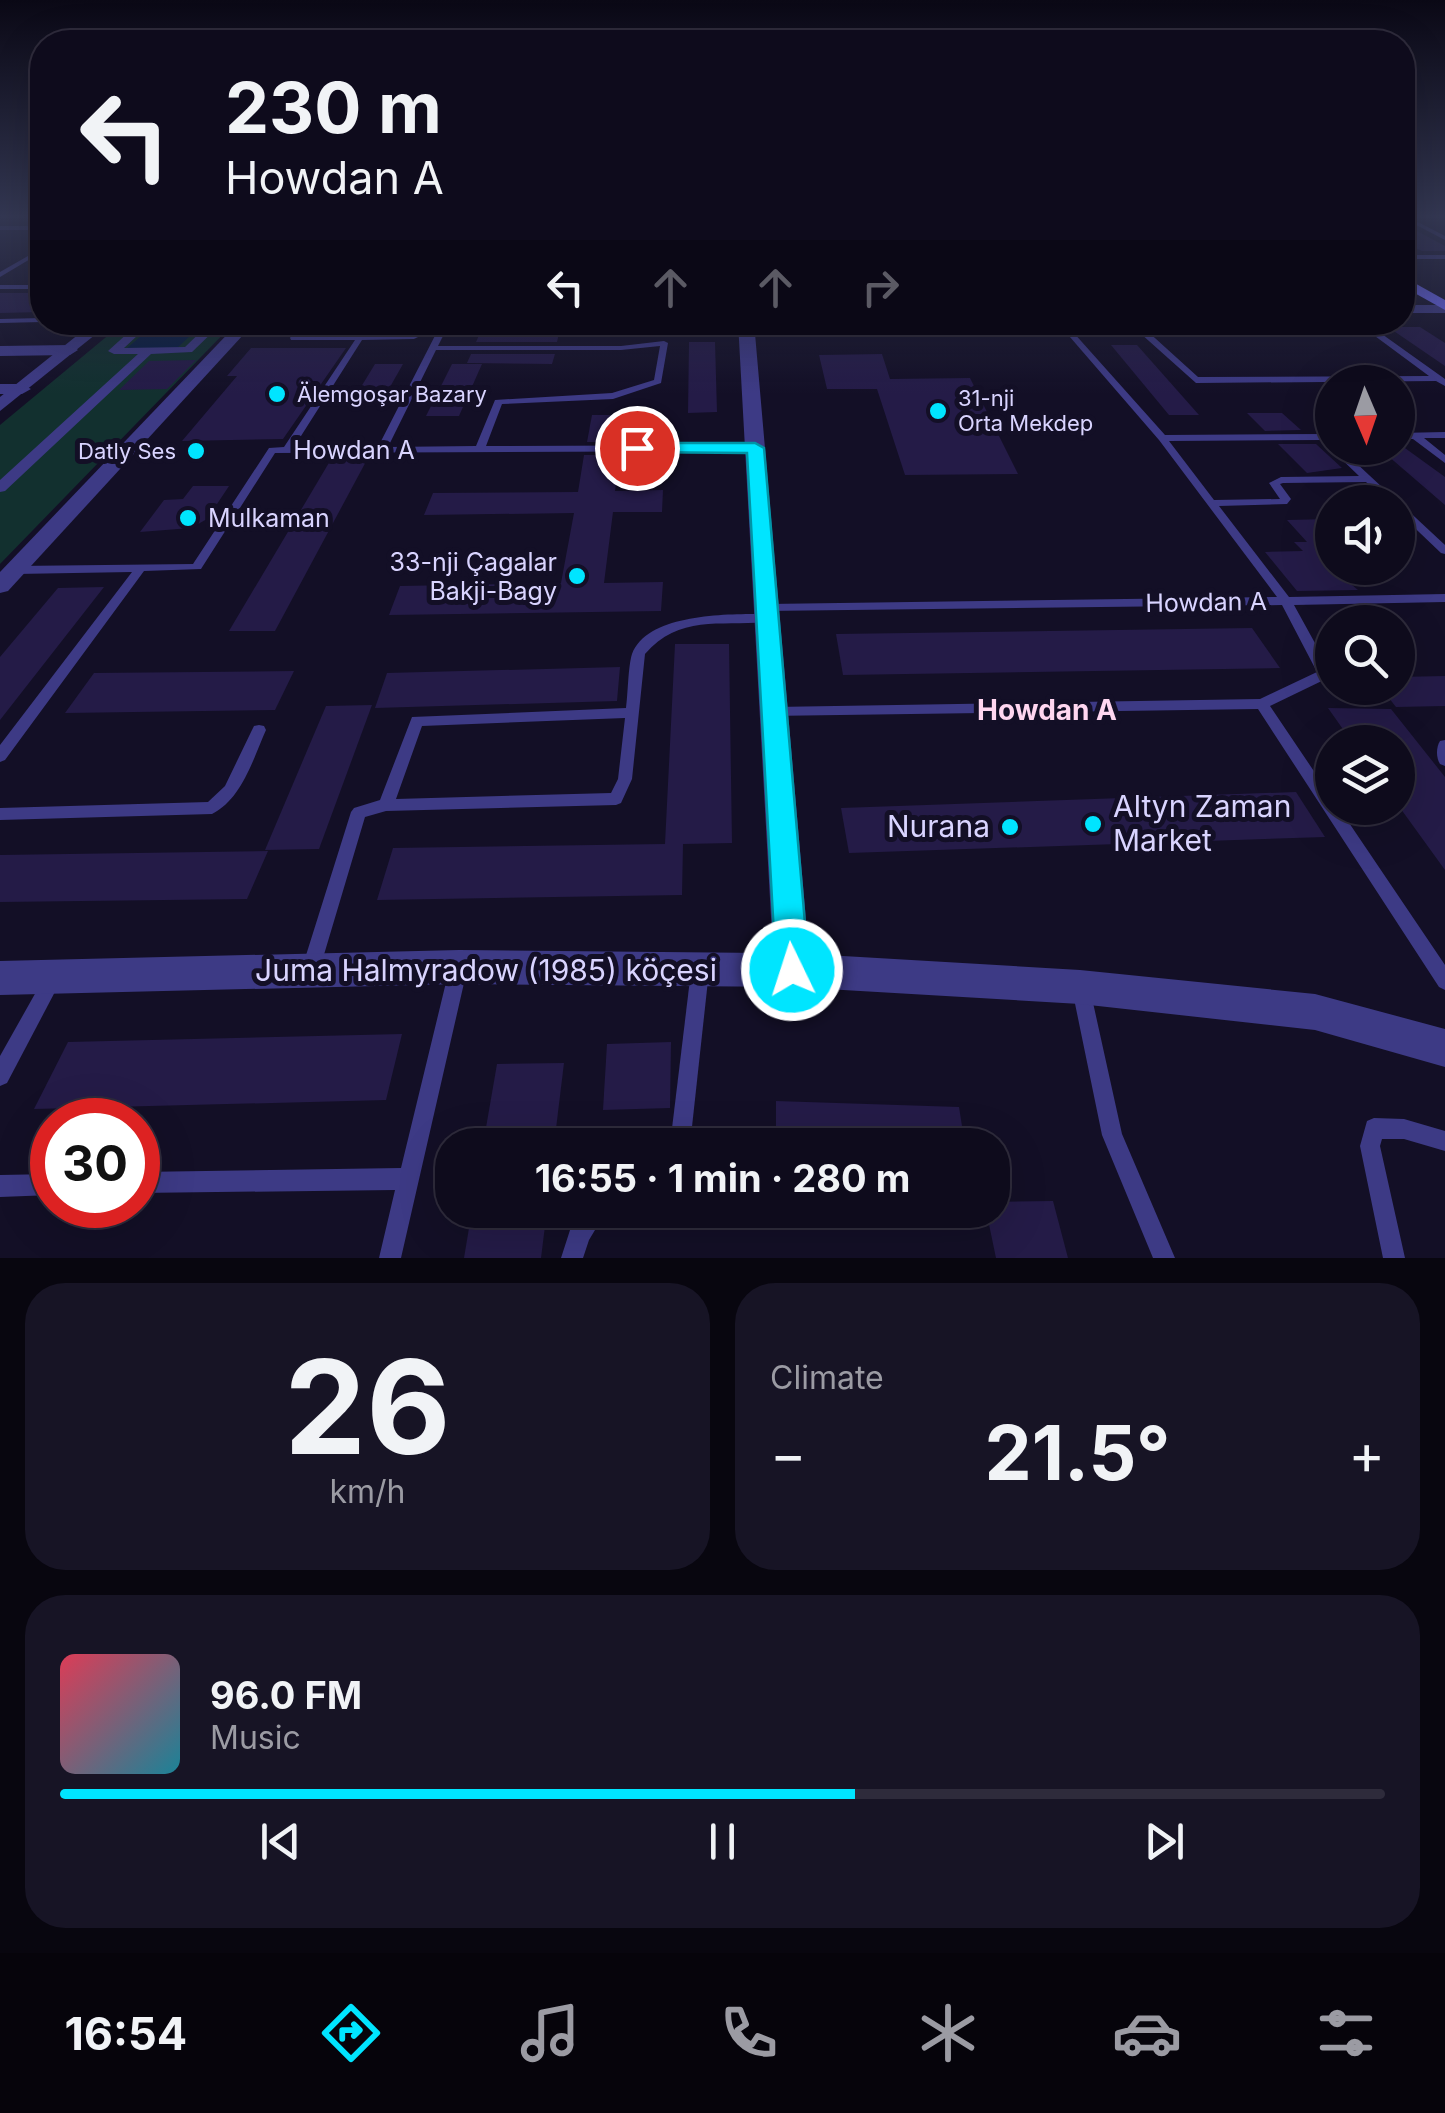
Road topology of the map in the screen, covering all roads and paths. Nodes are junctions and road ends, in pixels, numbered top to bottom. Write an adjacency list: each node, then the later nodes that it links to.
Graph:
1 (1421, 277): 5 (main road)
2 (0, 287): 3 (lane)
3 (30, 287)
4 (1415, 288): 6 (main road)
5 (1445, 290)
6 (1445, 307): 7 (street)
7 (1415, 308)
8 (30, 320): 9 (lane)
9 (0, 321)
10 (88, 335): 23 (street)
11 (132, 335): 25 (street)
12 (204, 335): 25 (street)
13 (236, 335): 48 (street)
14 (296, 335): 21 (lane)
15 (440, 335): 22 (lane)
16 (747, 335): 35 (street)
17 (1070, 335): 33 (lane, Howdan A)
18 (1146, 335): 26 (lane)
19 (1377, 335): 26 (lane)
20 (414, 337): 21 (lane)
21 (360, 338): 37 (lane)
22 (434, 348): 36 (lane); 38 (lane)
23 (70, 350): 24 (street); 28 (street)
24 (0, 351)
25 (148, 351): 43 (street)
26 (1441, 380)
27 (0, 389): 28 (street)
28 (22, 389): 29 (street)
29 (0, 406)
30 (1445, 434): 31 (lane)
31 (1415, 435)
32 (1415, 436): 39 (lane)
33 (1162, 438): 34 (lane); 44 (lane, Howdan A)
34 (1315, 442)
35 (755, 448): 36 (lane, Howdan A); 52 (street)
36 (480, 449): 38 (lane, Howdan A)
37 (287, 450): 38 (lane, Howdan A); 47 (lane, Howdan A)
38 (381, 450)
39 (1445, 460)
40 (1354, 465): 41 (lane)
41 (1368, 479): 42 (lane); 44 (lane)
42 (1374, 485)
43 (0, 488)
44 (1213, 503): 51 (lane, Howdan A)
45 (1415, 523): 46 (lane)
46 (1445, 551)
47 (140, 568): 48 (lane, Howdan A); 58 (lane)
48 (16, 570): 49 (street)
49 (0, 586)
50 (1445, 598): 51 (lane)
51 (1286, 601): 52 (lane, Howdan A); 53 (lane)
52 (768, 613): 54 (street); 55 (lane, Howdan A)
53 (1262, 704): 54 (lane); 68 (lane)
54 (774, 712): 64 (street)
55 (632, 713): 60 (lane); 60 (lane, Howdan A)
56 (259, 730): 61 (lane)
57 (1445, 745): 59 (lane)
58 (0, 756)
59 (1445, 760)
60 (386, 805): 65 (lane)
61 (0, 814)
62 (459, 967): 63 (street, Juma Halmyradow (1985) köçesi); 65 (street, Juma Halmyradow (1985) köçesi); 74 (lane)
63 (700, 969): 64 (street, Juma Halmyradow (1985) köçesi); 72 (lane)
64 (792, 970): 69 (street, Juma Halmyradow (1985) köçesi)
65 (310, 971): 66 (street, Juma Halmyradow (1985) köçesi)
66 (54, 977): 67 (street, Juma Halmyradow (1985) köçesi); 71 (lane)
67 (0, 978)
68 (1445, 981)
69 (1080, 986): 70 (street, Juma Halmyradow (1985) köçesi); 81 (lane)
70 (1445, 1048)
71 (0, 1076)
72 (682, 1128)
73 (1445, 1141): 82 (lane)
74 (409, 1178): 75 (lane); 79 (lane)
75 (160, 1183)
76 (30, 1185): 77 (lane)
77 (0, 1186)
78 (584, 1228): 80 (lane)
79 (390, 1258)
80 (572, 1258)
81 (1164, 1258)
82 (1394, 1258)

